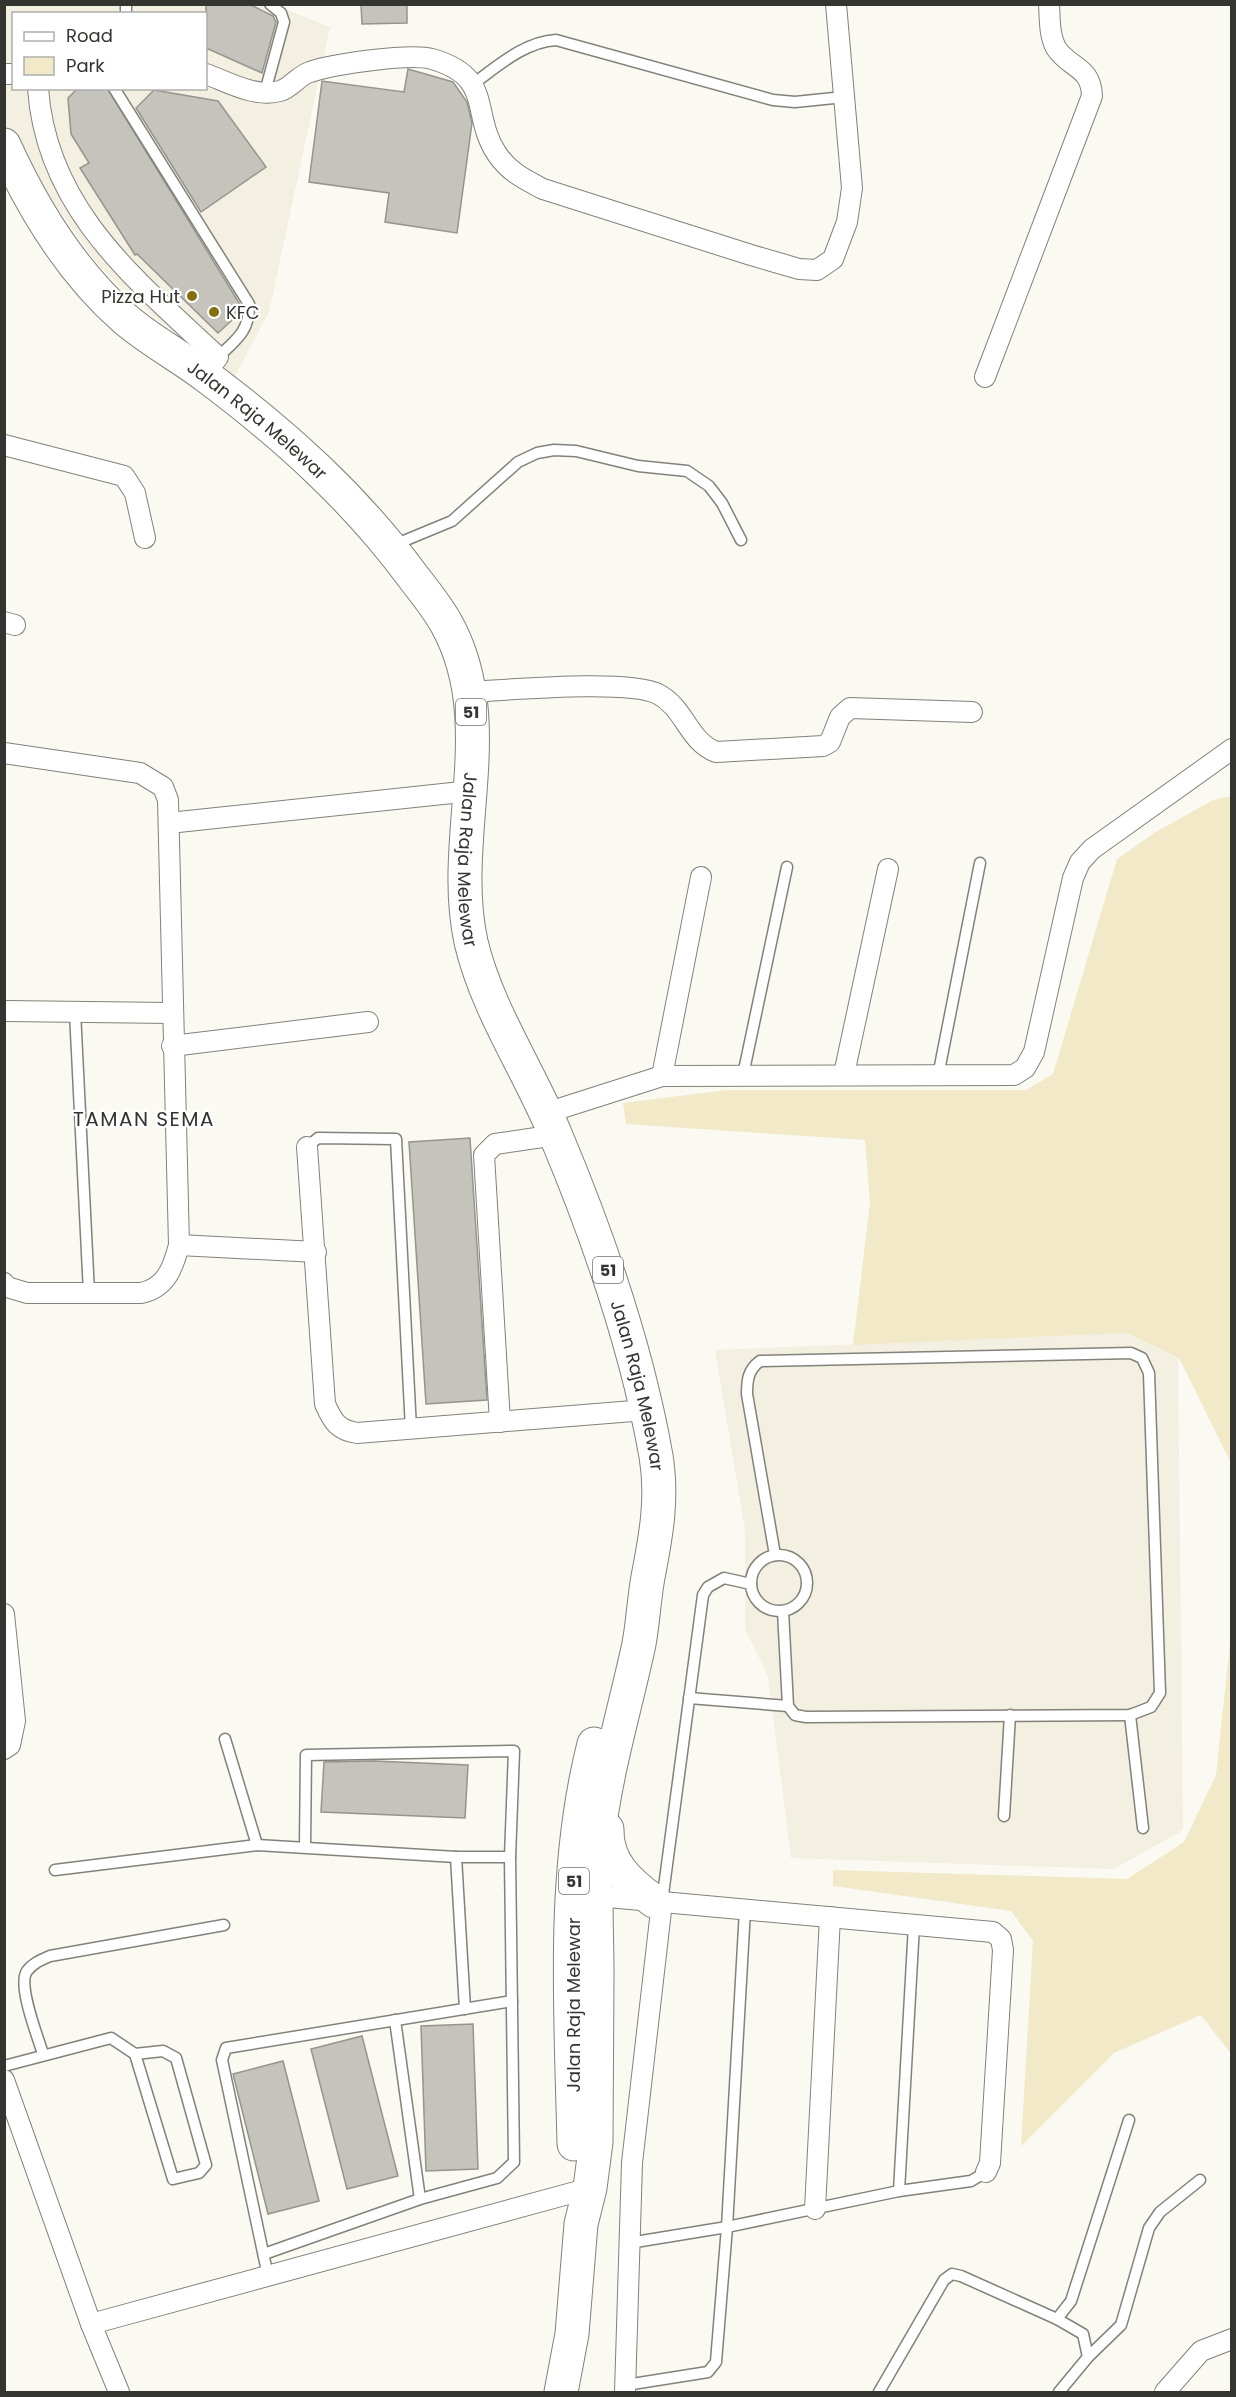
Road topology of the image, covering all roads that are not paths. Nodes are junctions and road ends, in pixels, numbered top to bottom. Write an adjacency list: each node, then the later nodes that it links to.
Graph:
1 (270, 4): 8 (lane)
2 (836, 4): 9 (street)
3 (1049, 4): 12 (street)
4 (207, 74): 8 (street)
5 (473, 84): 8 (street); 9 (lane); 9 (street)
6 (38, 90): 11 (street)
7 (115, 90): 11 (lane)
8 (265, 92)
9 (844, 97)
10 (4, 145): 11 (highway, Jalan Raja Melewar / 51)
11 (211, 366): 16 (highway, Jalan Raja Melewar / 51)
12 (985, 377)
13 (4, 444): 14 (street)
14 (145, 538)
15 (741, 540): 16 (lane)
16 (391, 547): 17 (highway, Jalan Raja Melewar / 51)
17 (469, 692): 18 (street); 21 (highway, Jalan Raja Melewar / 51)
18 (972, 712)
19 (1232, 749): 35 (street)
20 (4, 753): 22 (street)
21 (471, 791): 22 (street); 36 (highway, Jalan Raja Melewar / 51)
22 (169, 823): 29 (street)
23 (980, 863): 35 (lane)
24 (787, 867): 33 (lane)
25 (888, 870): 32 (street)
26 (701, 877): 34 (street)
27 (4, 1011): 28 (street)
28 (75, 1012): 29 (street); 41 (lane)
29 (172, 1013): 31 (street)
30 (368, 1022): 31 (street)
31 (172, 1046): 38 (street)
32 (844, 1074): 33 (street); 35 (street)
33 (743, 1075): 34 (street)
34 (662, 1076): 36 (street)
35 (938, 1076)
36 (551, 1124): 42 (highway, Jalan Raja Melewar / 51); 43 (street)
37 (307, 1147): 39 (street); 44 (lane)
38 (179, 1245): 39 (street); 41 (street)
39 (316, 1252): 44 (street)
40 (4, 1283): 41 (street)
41 (89, 1293)
42 (646, 1410): 43 (street); 46 (highway, Jalan Raja Melewar / 51)
43 (500, 1422): 44 (street)
44 (411, 1429)
45 (776, 1555): 47 (lane); 48 (lane); 53 (lane)
46 (647, 1581): 56 (highway, Jalan Raja Melewar / 51); 70 (highway, Jalan Raja Melewar / 51)
47 (751, 1584): 48 (lane); 50 (lane)
48 (783, 1611): 51 (lane)
49 (4, 1614): 55 (street)
50 (689, 1698): 51 (lane); 65 (lane)
51 (788, 1706): 52 (lane)
52 (1010, 1715): 53 (lane); 57 (lane)
53 (1130, 1715): 58 (lane)
54 (225, 1739): 59 (lane)
55 (4, 1749)
56 (609, 1771): 64 (highway, Jalan Raja Melewar / 51); 65 (highway)
57 (1004, 1816)
58 (1143, 1828)
59 (257, 1845): 60 (lane); 63 (lane)
60 (305, 1846): 61 (lane); 62 (lane)
61 (456, 1857): 62 (lane); 72 (lane)
62 (510, 1857): 71 (lane)
63 (55, 1870)
64 (597, 1896): 65 (street); 70 (highway, Jalan Raja Melewar / 51)
65 (658, 1902): 66 (street); 70 (highway); 87 (street)
66 (745, 1910): 67 (street); 86 (lane)
67 (830, 1917): 69 (street); 85 (street)
68 (224, 1925): 74 (lane)
69 (914, 1925): 80 (street); 83 (lane)
70 (584, 1979): 82 (highway, Jalan Raja Melewar / 51)
71 (512, 2001): 72 (lane); 84 (lane)
72 (465, 2009): 73 (lane)
73 (395, 2020): 84 (lane); 88 (lane)
74 (43, 2054): 75 (lane); 76 (lane)
75 (135, 2054): 75 (lane)
76 (4, 2066)
77 (4, 2080): 78 (street)
78 (8, 2101): 91 (street)
79 (1129, 2120): 90 (lane)
80 (986, 2172): 83 (lane)
81 (1200, 2180): 93 (lane)
82 (583, 2190): 89 (street); 96 (highway, Jalan Raja Melewar / 51)
83 (899, 2191): 85 (lane)
84 (420, 2199): 88 (lane)
85 (815, 2209): 86 (lane)
86 (728, 2227): 87 (lane); 94 (lane)
87 (629, 2243): 94 (street)
88 (264, 2254): 89 (lane)
89 (268, 2276): 91 (street)
90 (1057, 2319): 93 (lane); 97 (lane)
91 (91, 2324): 95 (street)
92 (1232, 2339): 99 (street)
93 (1088, 2356): 98 (lane)
94 (626, 2389)
95 (119, 2392)
96 (561, 2392)
97 (879, 2392)
98 (1059, 2392)
99 (1165, 2392)

